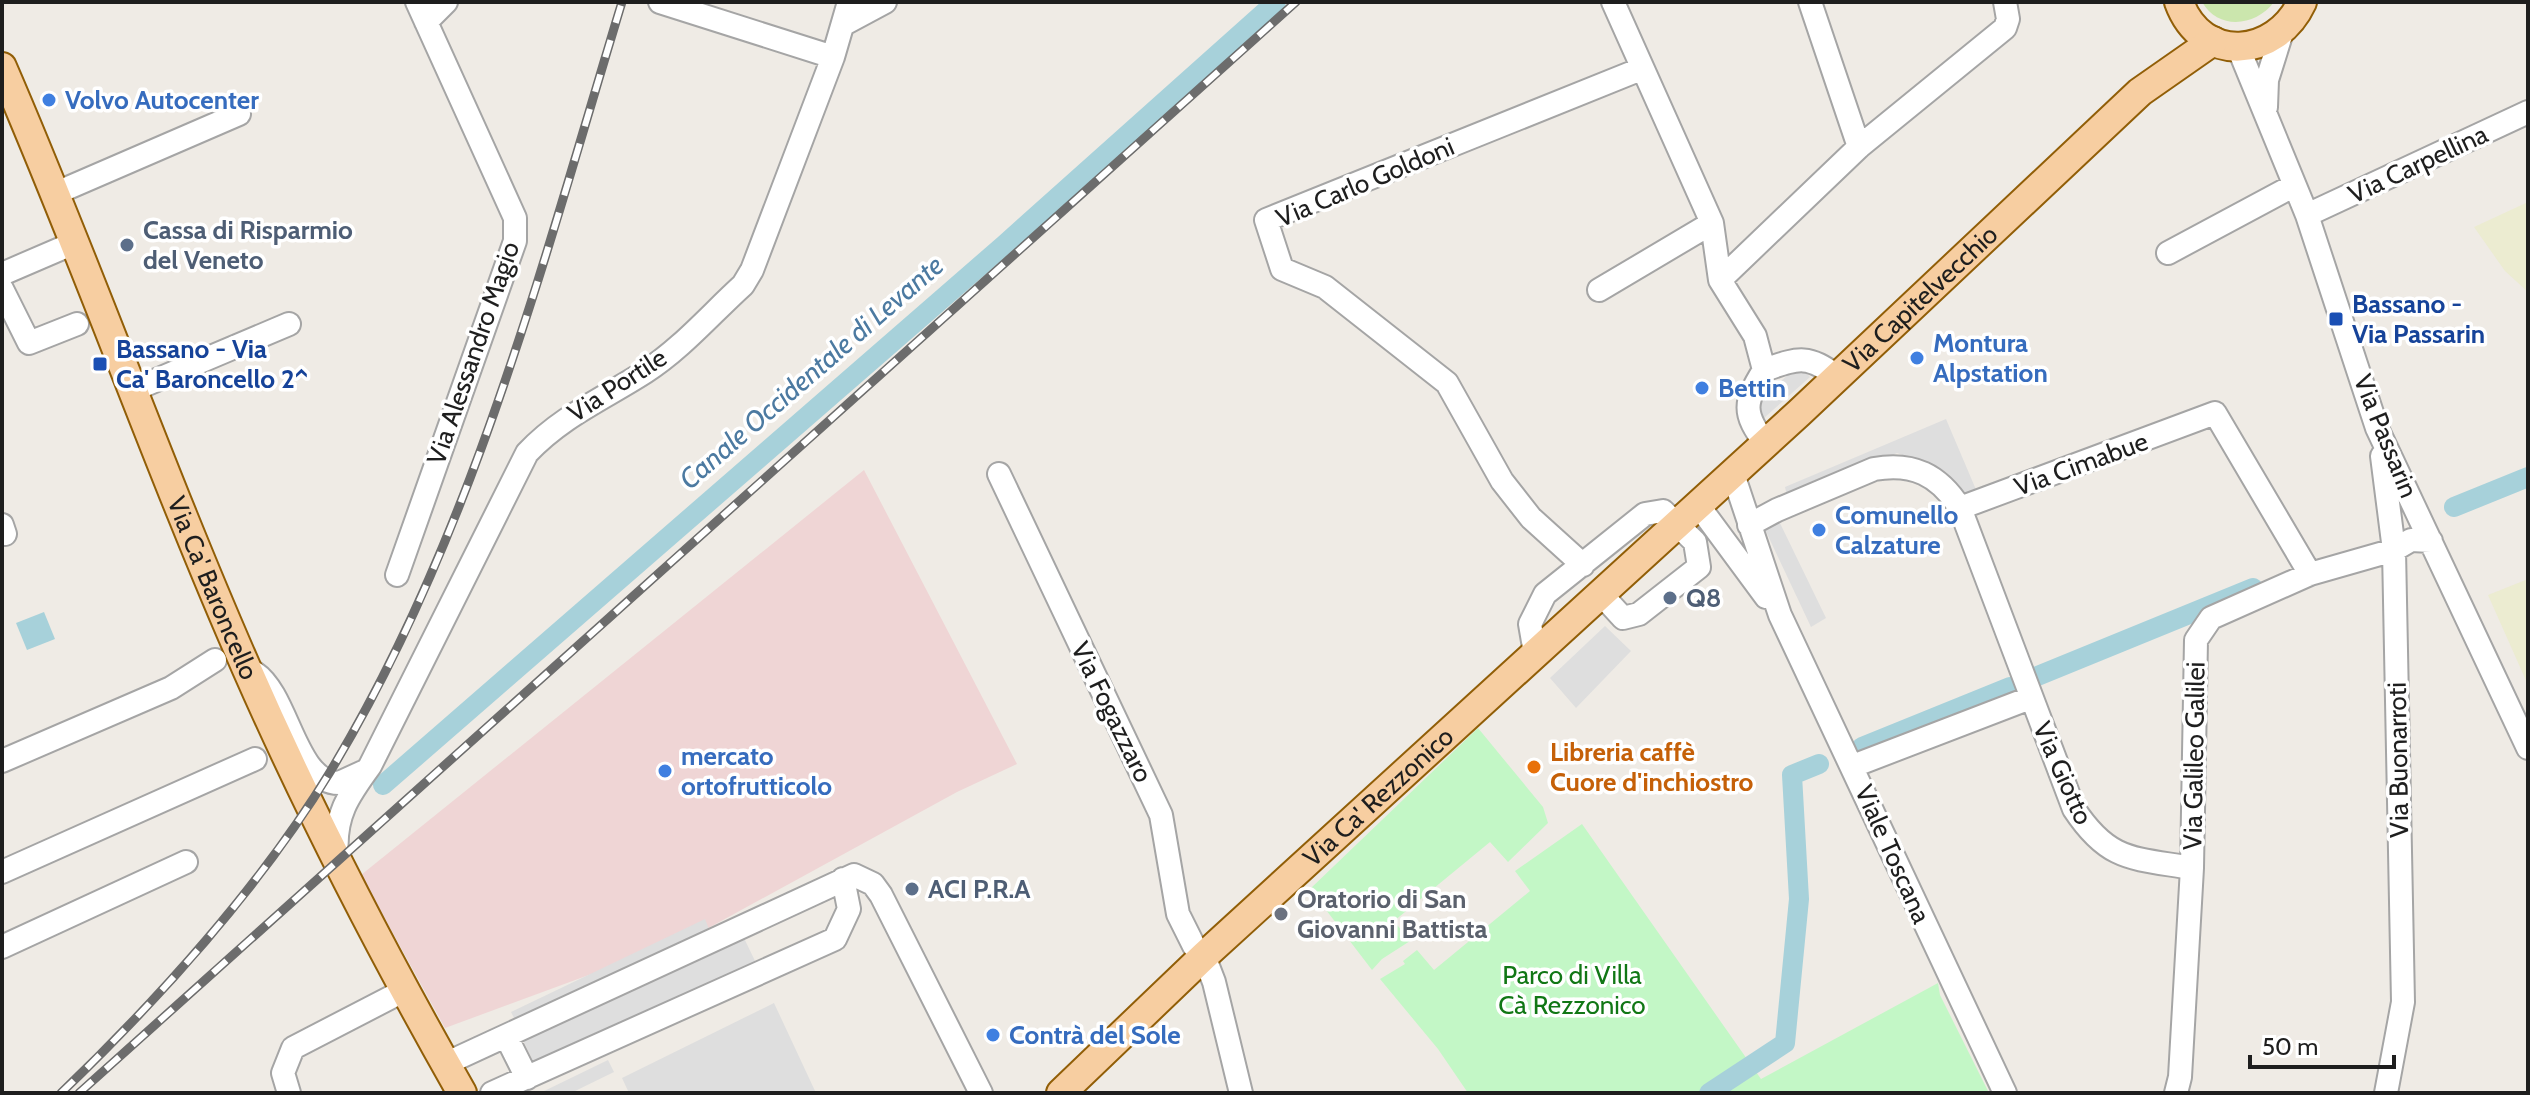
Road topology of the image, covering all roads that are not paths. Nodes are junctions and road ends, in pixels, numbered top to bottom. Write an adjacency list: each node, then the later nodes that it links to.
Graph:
1 (446, 2): 9 (street)
2 (660, 2): 13 (street)
3 (885, 2): 10 (street)
4 (1613, 2): 14 (street)
5 (1810, 2): 20 (street)
6 (2005, 2): 20 (street)
7 (2302, 2): 11 (main road)
8 (2182, 8): 12 (main road, Via Capitelvecchio); 16 (main road, Via Capitelvecchio)
9 (422, 12): 47 (street, Via Alessandro Magio)
10 (847, 13): 13 (street, Via Portile)
11 (2282, 32): 12 (main road, Via Capitelvecchio); 19 (street, Via Passarin)
12 (2226, 44): 16 (main road, Via Capitelvecchio); 19 (street, Via Passarin)
13 (833, 57): 57 (street, Via Portile)
14 (1641, 69): 24 (street); 45 (street, Via Carlo Goldoni)
15 (5, 80): 22 (main road, Via Ca' Baroncello)
16 (2140, 92): 34 (main road, Via Capitelvecchio)
17 (2528, 112): 23 (street, Via Carpellina)
18 (239, 114): 22 (street)
19 (2266, 116): 21 (street, Via Passarin)
20 (1859, 147): 28 (street)
21 (2293, 186): 23 (street, Via Passarin); 26 (street)
22 (54, 194): 25 (main road, Via Ca' Baroncello)
23 (2307, 215): 36 (street, Via Passarin)
24 (1712, 223): 28 (street); 30 (street)
25 (74, 243): 27 (street); 35 (main road, Via Ca' Baroncello)
26 (2168, 253)
27 (2, 274)
28 (1720, 280): 33 (street)
29 (2, 289): 31 (street)
30 (1599, 290)
31 (77, 324)
32 (289, 324): 35 (street)
33 (1764, 370): 34 (street); 37 (street)
34 (1838, 377): 37 (main road, Via Capitelvecchio)
35 (133, 390): 52 (main road, Via Ca' Baroncello)
36 (2377, 428): 43 (street, Via Passarin); 44 (street, Via Buonarroti)
37 (1766, 444): 39 (main road, Via Capitelvecchio)
38 (999, 474): 65 (street, Via Fogazzaro)
39 (1733, 474): 41 (main road, Via Capitelvecchio); 42 (street, Viale Toscana)
40 (1960, 508): 42 (street); 46 (street, Via Cimabue); 53 (street)
41 (1687, 514): 45 (street); 48 (main road, Via Ca' Rezzonico); 48 (street); 49 (street, Viale Toscana)
42 (1749, 525): 49 (street, Viale Toscana)
43 (2431, 541): 44 (street, Via Galileo Galilei); 54 (street, Via Passarin)
44 (2394, 550): 46 (street, Via Galileo Galilei); 70 (street, Via Buonarroti)
45 (1583, 565): 50 (street)
46 (2310, 574): 60 (street, Via Galileo Galilei)
47 (397, 575)
48 (1600, 593): 50 (main road, Via Ca' Rezzonico)
49 (1780, 615): 58 (street, Viale Toscana)
50 (1535, 653): 65 (main road, Via Ca' Rezzonico)
51 (215, 660): 56 (street)
52 (246, 667): 57 (street); 62 (main road, Via Ca' Baroncello)
53 (2030, 698): 58 (street, Via Giotto); 60 (street, Via Giotto)
54 (2528, 748)
55 (255, 759): 61 (street)
56 (2, 761)
57 (370, 766): 62 (street, Via Portile)
58 (1853, 766): 77 (street, Viale Toscana)
59 (186, 862): 64 (street)
60 (2192, 868): 78 (street, Via Galileo Galilei)
61 (2, 872)
62 (342, 874): 66 (main road, Via Ca' Baroncello)
63 (843, 879): 67 (street); 69 (street); 74 (street)
64 (2, 947)
65 (1204, 956): 75 (main road, Via Ca' Rezzonico); 76 (street, Via Fogazzaro)
66 (405, 990): 68 (main road, Via Ca' Baroncello); 71 (street)
67 (507, 1038): 68 (street); 69 (street)
68 (445, 1064): 72 (main road, Via Ca' Baroncello)
69 (527, 1078): 73 (street)
70 (2386, 1092): 79 (street, Via Buonarroti)
71 (289, 1093)
72 (462, 1093)
73 (492, 1093)
74 (981, 1093)
75 (1061, 1093)
76 (1241, 1093)
77 (2005, 1093)
78 (2176, 1093)
79 (2395, 1093)

